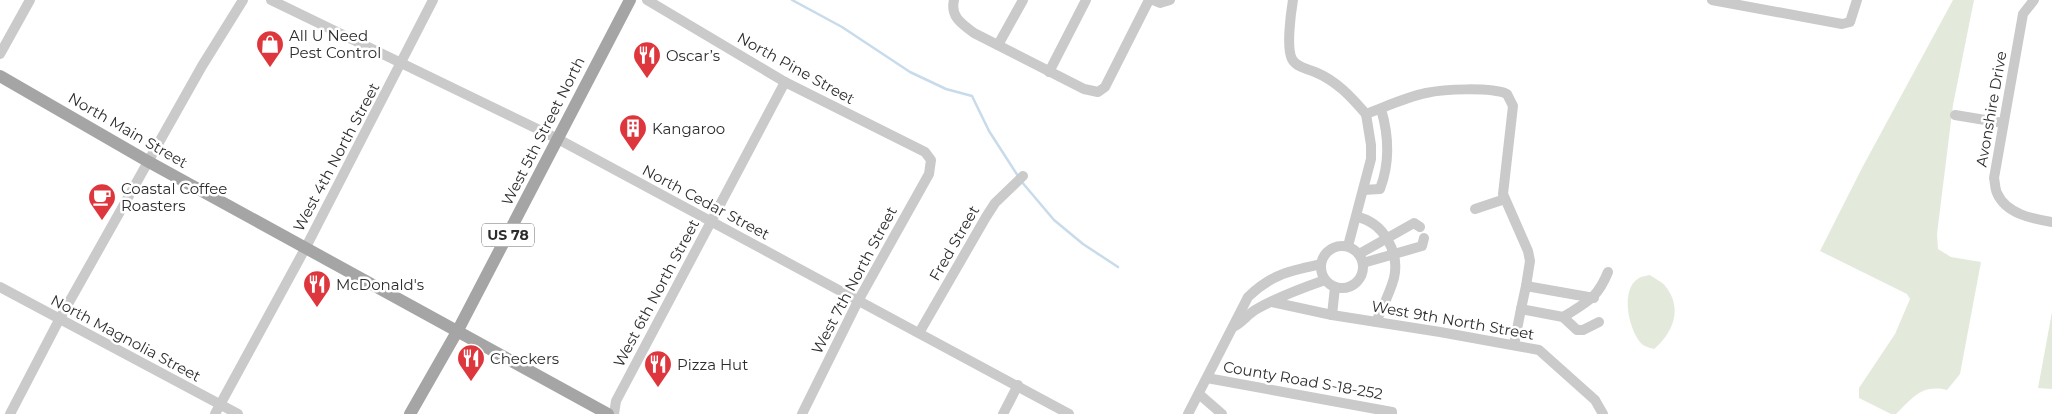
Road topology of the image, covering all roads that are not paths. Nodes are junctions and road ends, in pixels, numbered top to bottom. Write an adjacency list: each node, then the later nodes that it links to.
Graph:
1 (30, 0): 18 (street)
2 (243, 0): 29 (street)
3 (271, 0): 19 (street, North Cedar Street)
4 (433, 0): 19 (street, West 4th North Street)
5 (630, 0): 27 (main road, West 5th Street North / US 78)
6 (647, 0): 22 (street, North Pine Street)
7 (954, 0): 17 (street)
8 (1024, 0): 17 (street)
9 (1086, 0): 20 (street)
10 (1151, 0): 11 (street); 20 (street)
11 (1170, 0)
12 (1293, 0): 24 (street)
13 (1712, 0): 16 (street)
14 (1857, 0): 16 (street)
15 (2034, 0): 26 (street, Avonshire Drive)
16 (1731, 1)
17 (998, 45): 20 (street)
18 (0, 54)
19 (402, 64): 27 (street, North Cedar Street); 40 (street, West 4th North Street)
20 (1049, 72)
21 (0, 76): 29 (main road, North Main Street)
22 (784, 82): 28 (street, North Pine Street); 35 (street, West 6th North Street)
23 (1381, 109): 24 (street); 31 (street); 32 (street)
24 (1366, 114): 31 (street)
25 (1955, 115): 26 (street)
26 (2003, 123): 36 (street, Avonshire Drive)
27 (558, 139): 35 (street, North Cedar Street); 62 (main road, West 5th Street North / US 78)
28 (931, 160): 51 (street, West 7th North Street)
29 (149, 162): 40 (main road, North Main Street); 58 (street)
30 (1024, 176): 63 (street, Fred Street)
31 (1363, 190): 34 (street)
32 (1504, 198): 33 (street); 47 (street)
33 (1476, 209)
34 (1357, 217): 38 (street); 41 (street)
35 (710, 222): 51 (street, North Cedar Street); 74 (street, West 6th North Street)
36 (2052, 222)
37 (1420, 227): 38 (street)
38 (1386, 238): 42 (street); 43 (street)
39 (1424, 238): 42 (street)
40 (306, 246): 62 (main road, North Main Street); 68 (street, West 4th North Street)
41 (1348, 246): 43 (street); 44 (street)
42 (1393, 255): 43 (street); 59 (street)
43 (1361, 259): 49 (street)
44 (1321, 264): 46 (street); 52 (street)
45 (1608, 272): 50 (street)
46 (1325, 280): 49 (street); 53 (street)
47 (1526, 286): 50 (street); 54 (street)
48 (0, 287): 58 (street, North Magnolia Street)
49 (1336, 287): 56 (street)
50 (1594, 298): 57 (street)
51 (858, 301): 63 (street, North Cedar Street); 75 (street, West 7th North Street)
52 (1245, 302): 55 (street); 61 (street)
53 (1272, 302): 55 (street); 56 (street, West 9th North Street)
54 (1521, 310): 57 (street); 64 (street)
55 (1254, 311): 61 (street)
56 (1332, 315): 59 (street, West 9th North Street)
57 (1563, 318): 60 (street)
58 (59, 320): 68 (street, North Magnolia Street); 69 (street)
59 (1376, 322): 64 (street, West 9th North Street)
60 (1599, 322)
61 (1233, 327): 65 (street)
62 (458, 330): 72 (main road, US 78); 73 (main road, North Main Street)
63 (919, 333): 66 (street, North Cedar Street)
64 (1514, 346): 81 (street, West 9th North Street)
65 (1207, 378): 67 (street); 80 (street, County Road S-18-252)
66 (1018, 386): 76 (street); 77 (street, North Cedar Street)
67 (1199, 394): 78 (street); 79 (street)
68 (220, 404): 70 (street, West 4th North Street); 71 (street, North Magnolia Street)
69 (10, 414)
70 (215, 414)
71 (238, 414)
72 (410, 414)
73 (608, 414)
74 (614, 414)
75 (802, 414)
76 (1003, 414)
77 (1069, 414)
78 (1188, 414)
79 (1222, 414)
80 (1392, 414)
81 (1603, 414)

